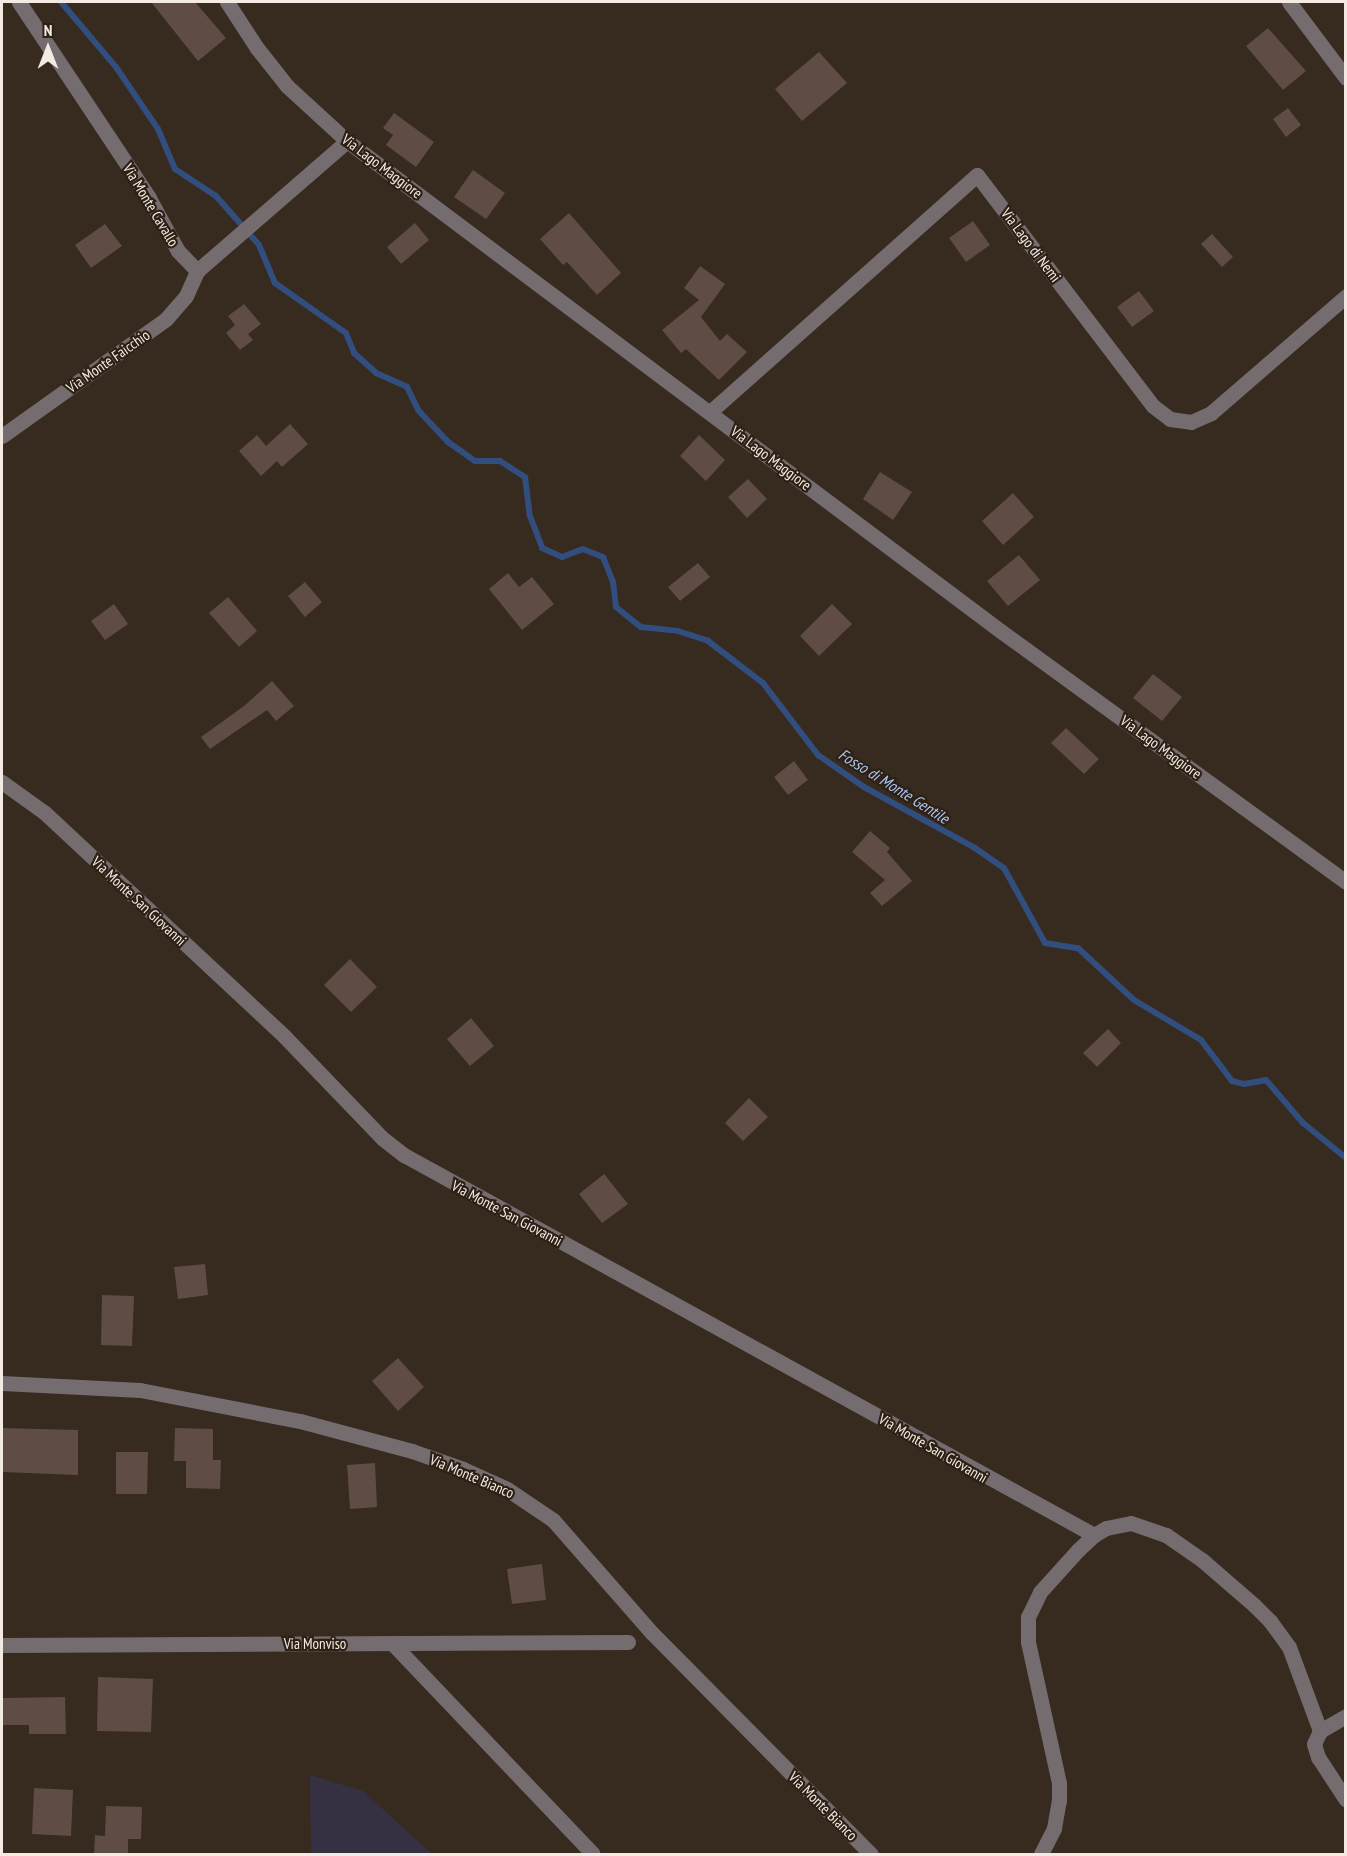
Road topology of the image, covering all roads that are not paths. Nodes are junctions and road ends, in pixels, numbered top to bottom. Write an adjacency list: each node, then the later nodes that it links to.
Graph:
1 (19, 2): 6 (street, Via Monte Cavallo)
2 (227, 2): 5 (street, Via Lago Maggiore)
3 (1288, 2): 4 (street)
4 (1346, 78)
5 (347, 141): 6 (street); 8 (street, Via Lago Maggiore)
6 (197, 271): 9 (street, Via Monte Faicchio)
7 (1346, 296): 8 (street, Via Lago di Nemi)
8 (710, 412): 11 (street, Via Lago Maggiore)
9 (2, 436)
10 (2, 782): 13 (street, Via Monte San Giovanni)
11 (1346, 882)
12 (2, 1383): 21 (street, Via Monte Bianco)
13 (1094, 1535): 18 (street); 22 (street)
14 (628, 1642): 15 (street, Via Monviso)
15 (392, 1643): 16 (street, Via Monviso); 20 (street)
16 (2, 1645)
17 (1346, 1716): 18 (street)
18 (1320, 1731): 19 (street)
19 (1346, 1800)
20 (594, 1854)
21 (871, 1854)
22 (1041, 1854)

